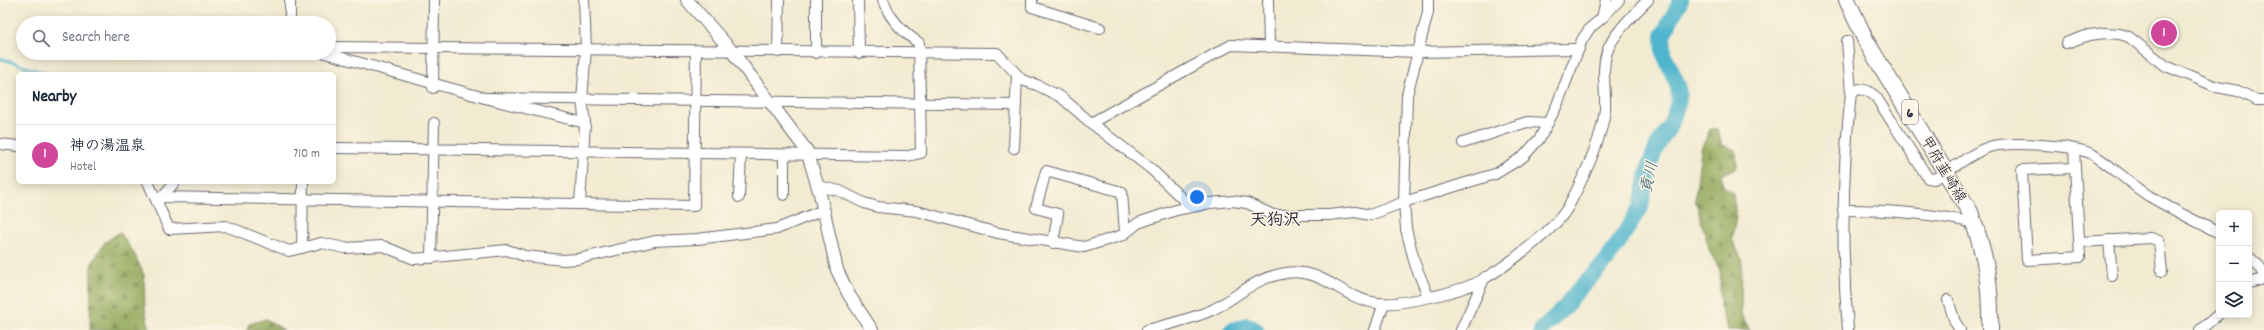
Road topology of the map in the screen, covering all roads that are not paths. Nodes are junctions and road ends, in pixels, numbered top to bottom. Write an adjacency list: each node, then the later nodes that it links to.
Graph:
1 (290, 0): 16 (street)
2 (434, 0): 23 (street)
3 (584, 0): 24 (street)
4 (687, 0): 26 (street)
5 (779, 0): 28 (street)
6 (816, 0): 30 (street)
7 (858, 0): 31 (street)
8 (883, 0): 32 (street)
9 (1032, 0): 18 (street)
10 (1268, 0): 22 (street)
11 (1428, 0): 29 (street)
12 (1606, 0): 17 (street)
13 (1619, 0): 17 (street)
14 (1648, 0): 88 (street)
15 (1847, 0): 61 (main road, 甲府韮崎線 / 6)
16 (290, 16)
17 (1602, 18): 25 (street)
18 (1100, 28)
19 (1848, 41): 36 (street)
20 (2066, 43): 39 (street)
21 (336, 47): 23 (street)
22 (1269, 47): 29 (street); 47 (street)
23 (433, 48): 24 (street); 35 (street)
24 (586, 49): 27 (street); 38 (street)
25 (1579, 49): 29 (street); 45 (street)
26 (731, 50): 27 (street); 28 (street); 41 (street)
27 (696, 52): 40 (street)
28 (778, 52): 30 (street)
29 (1417, 52): 71 (street)
30 (816, 53): 31 (street)
31 (859, 53): 32 (street)
32 (920, 53): 34 (street); 42 (street)
33 (336, 56): 35 (street)
34 (1017, 76): 43 (street); 47 (street)
35 (434, 86): 37 (street)
36 (1851, 93): 61 (street); 75 (street)
37 (485, 98): 38 (street); 44 (street)
38 (582, 100): 40 (street); 44 (street)
39 (2264, 100)
40 (697, 102): 41 (street); 56 (street)
41 (771, 103): 42 (street); 59 (street)
42 (920, 105): 43 (street); 59 (street)
43 (1016, 105): 52 (street)
44 (584, 122): 55 (street)
45 (1548, 122): 48 (street); 71 (street)
46 (434, 123): 54 (street)
47 (1091, 123): 73 (street)
48 (1463, 143)
49 (0, 144): 50 (street)
50 (16, 146)
51 (336, 148): 54 (street)
52 (1014, 148)
53 (2074, 149): 60 (street); 61 (street); 77 (street)
54 (433, 150): 55 (street); 70 (street)
55 (582, 152): 56 (street); 72 (street)
56 (696, 154): 57 (street); 72 (street)
57 (741, 154): 58 (street); 67 (street)
58 (784, 155): 59 (street); 66 (street)
59 (808, 155): 65 (street)
60 (2075, 168): 80 (street); 80 (street)
61 (1947, 173): 76 (main road, 甲府韮崎線 / 6)
62 (149, 184): 69 (street)
63 (173, 184): 69 (street)
64 (302, 184): 68 (street)
65 (818, 186): 74 (street); 81 (street)
66 (784, 195)
67 (739, 197)
68 (302, 199): 69 (street); 70 (street); 82 (street)
69 (159, 200): 82 (street)
70 (432, 202): 72 (street); 83 (street)
71 (1404, 202): 73 (street); 91 (street)
72 (580, 204)
73 (1192, 207): 78 (street)
74 (823, 210): 83 (street); 95 (street)
75 (1843, 210): 76 (street); 99 (street)
76 (1974, 223): 101 (main road, 甲府韮崎線 / 6)
77 (2216, 231)
78 (1125, 233): 81 (street); 81 (street)
79 (2109, 240): 80 (street); 85 (street); 87 (street)
80 (2079, 242)
81 (1053, 243)
82 (302, 248): 83 (street)
83 (431, 258)
84 (2252, 260): 86 (street)
85 (2162, 272)
86 (2264, 273)
87 (2112, 276)
88 (1485, 277): 91 (street); 98 (street)
89 (2264, 279): 90 (street)
90 (2252, 282)
91 (1428, 296): 93 (street)
92 (1948, 300): 100 (street)
93 (1384, 303): 96 (street); 97 (street)
94 (2216, 317): 102 (street)
95 (872, 330)
96 (1147, 330)
97 (1374, 330)
98 (1461, 330)
99 (1848, 330)
100 (1960, 330)
101 (1990, 330)
102 (2200, 330)

